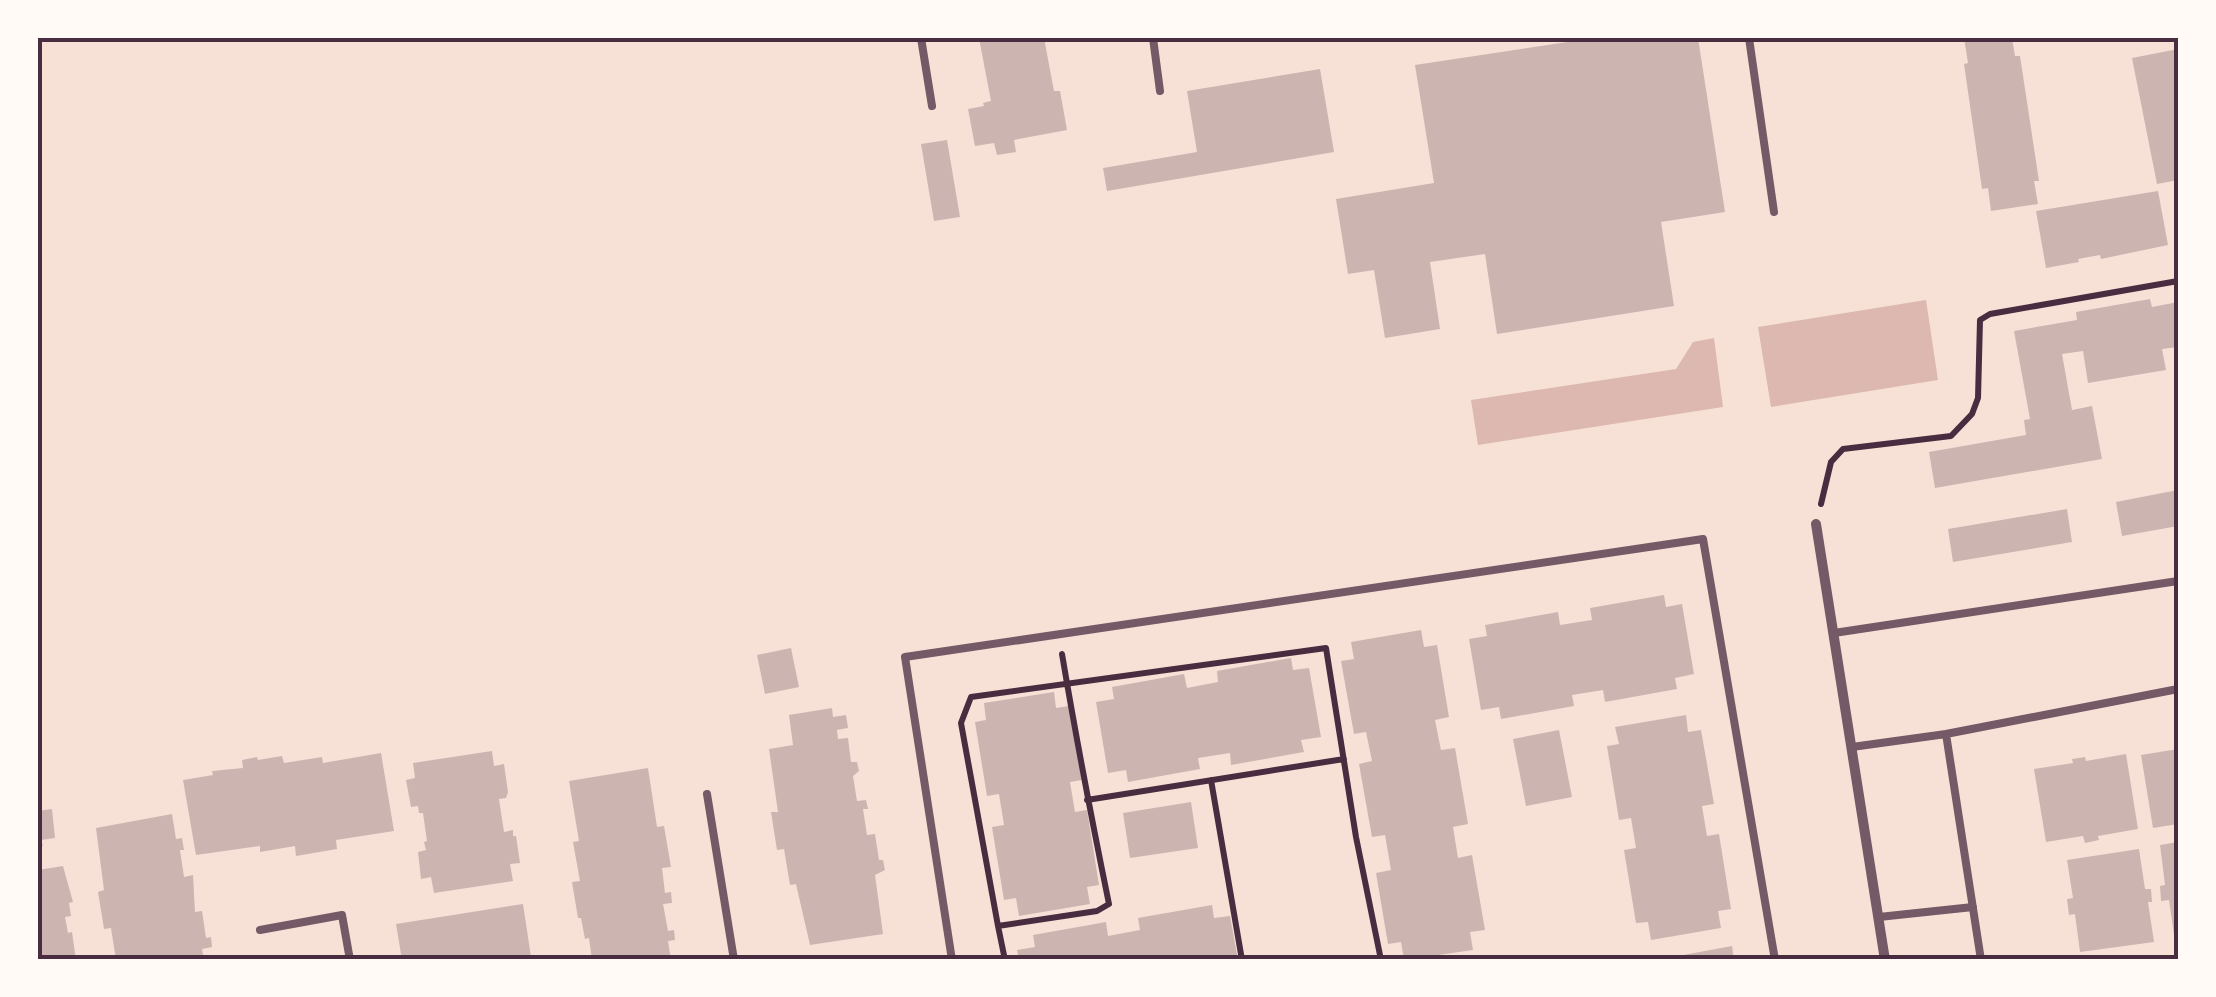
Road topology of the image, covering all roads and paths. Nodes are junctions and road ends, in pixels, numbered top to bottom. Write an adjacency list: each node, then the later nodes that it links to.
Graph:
1 (921, 38): 5 (lane)
2 (1153, 38): 4 (lane)
3 (1749, 38): 6 (lane)
4 (1160, 91)
5 (932, 106)
6 (1774, 212)
7 (2178, 281): 8 (path)
8 (1816, 524): 10 (street)
9 (2178, 581): 10 (lane)
10 (1834, 633): 15 (street)
11 (1059, 634): 12 (path); 26 (lane); 30 (lane)
12 (1067, 682): 16 (path); 19 (path); 22 (path)
13 (2178, 689): 14 (lane)
14 (1946, 734): 15 (lane); 20 (lane)
15 (1852, 747): 21 (street)
16 (1344, 759): 17 (path); 29 (path)
17 (1212, 780): 19 (path); 28 (path)
18 (707, 794): 25 (lane)
19 (1088, 800): 22 (path)
20 (1973, 907): 21 (lane); 32 (lane)
21 (1879, 918): 31 (street)
22 (998, 926): 27 (path)
23 (260, 930): 24 (lane)
24 (350, 960)
25 (734, 960)
26 (952, 960)
27 (1005, 960)
28 (1242, 960)
29 (1380, 960)
30 (1775, 960)
31 (1885, 960)
32 (1981, 960)

